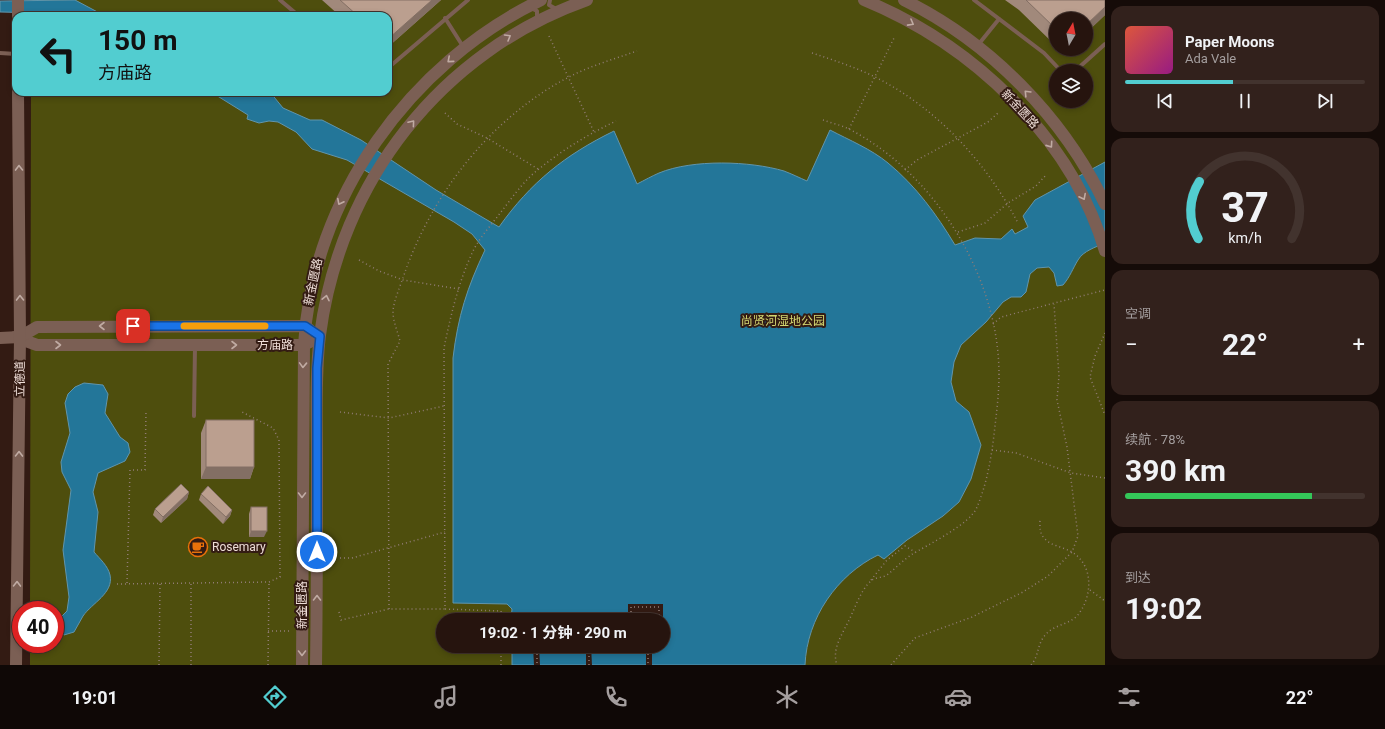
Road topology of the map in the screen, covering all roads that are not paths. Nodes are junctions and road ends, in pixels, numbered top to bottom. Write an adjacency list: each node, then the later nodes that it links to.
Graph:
1 (18, 0): 12 (street)
2 (280, 0): 13 (lane)
3 (468, 0): 14 (lane)
4 (541, 0): 10 (street, 新金匮路)
5 (550, 0): 11 (lane)
6 (587, 0): 11 (street, 新金匮路)
7 (864, 0): 27 (street, 新金匮路, one-way to 27)
8 (904, 0): 18 (street, 新金匮路)
9 (974, 0): 15 (lane)
10 (527, 8): 16 (lane); 19 (street, 新金匮路)
11 (560, 10): 16 (street, 新金匮路)
12 (18, 12)
13 (294, 12)
14 (445, 18): 19 (lane); 22 (lane)
15 (999, 19): 18 (lane); 23 (lane)
16 (537, 22): 30 (street, 新金匮路, one-way to 16)
17 (1105, 44): 24 (lane)
18 (977, 46): 26 (street, 新金匮路, one-way to 18)
19 (464, 48): 28 (street, 新金匮路, one-way to 28)
20 (0, 53): 21 (lane)
21 (12, 54)
22 (392, 64)
23 (1054, 64)
24 (1083, 64)
25 (18, 96): 31 (street, 立德道, one-way to 25)
26 (1105, 204)
27 (1104, 248)
28 (305, 326): 30 (street, 方庙路); 31 (street, 方庙路, one-way to 31); 32 (street, 新金匮路)
29 (0, 336): 31 (street, 方庙路)
30 (320, 336): 32 (street, 方庙路); 37 (street, 新金匮路, one-way to 30)
31 (20, 338): 33 (street, 方庙路, one-way to 33); 35 (street, 立德道, one-way to 31)
32 (304, 345): 33 (street, 方庙路, one-way to 32); 36 (street, 新金匮路, one-way to 36)
33 (195, 346): 34 (lane)
34 (194, 416)
35 (16, 665)
36 (302, 665)
37 (316, 665)

